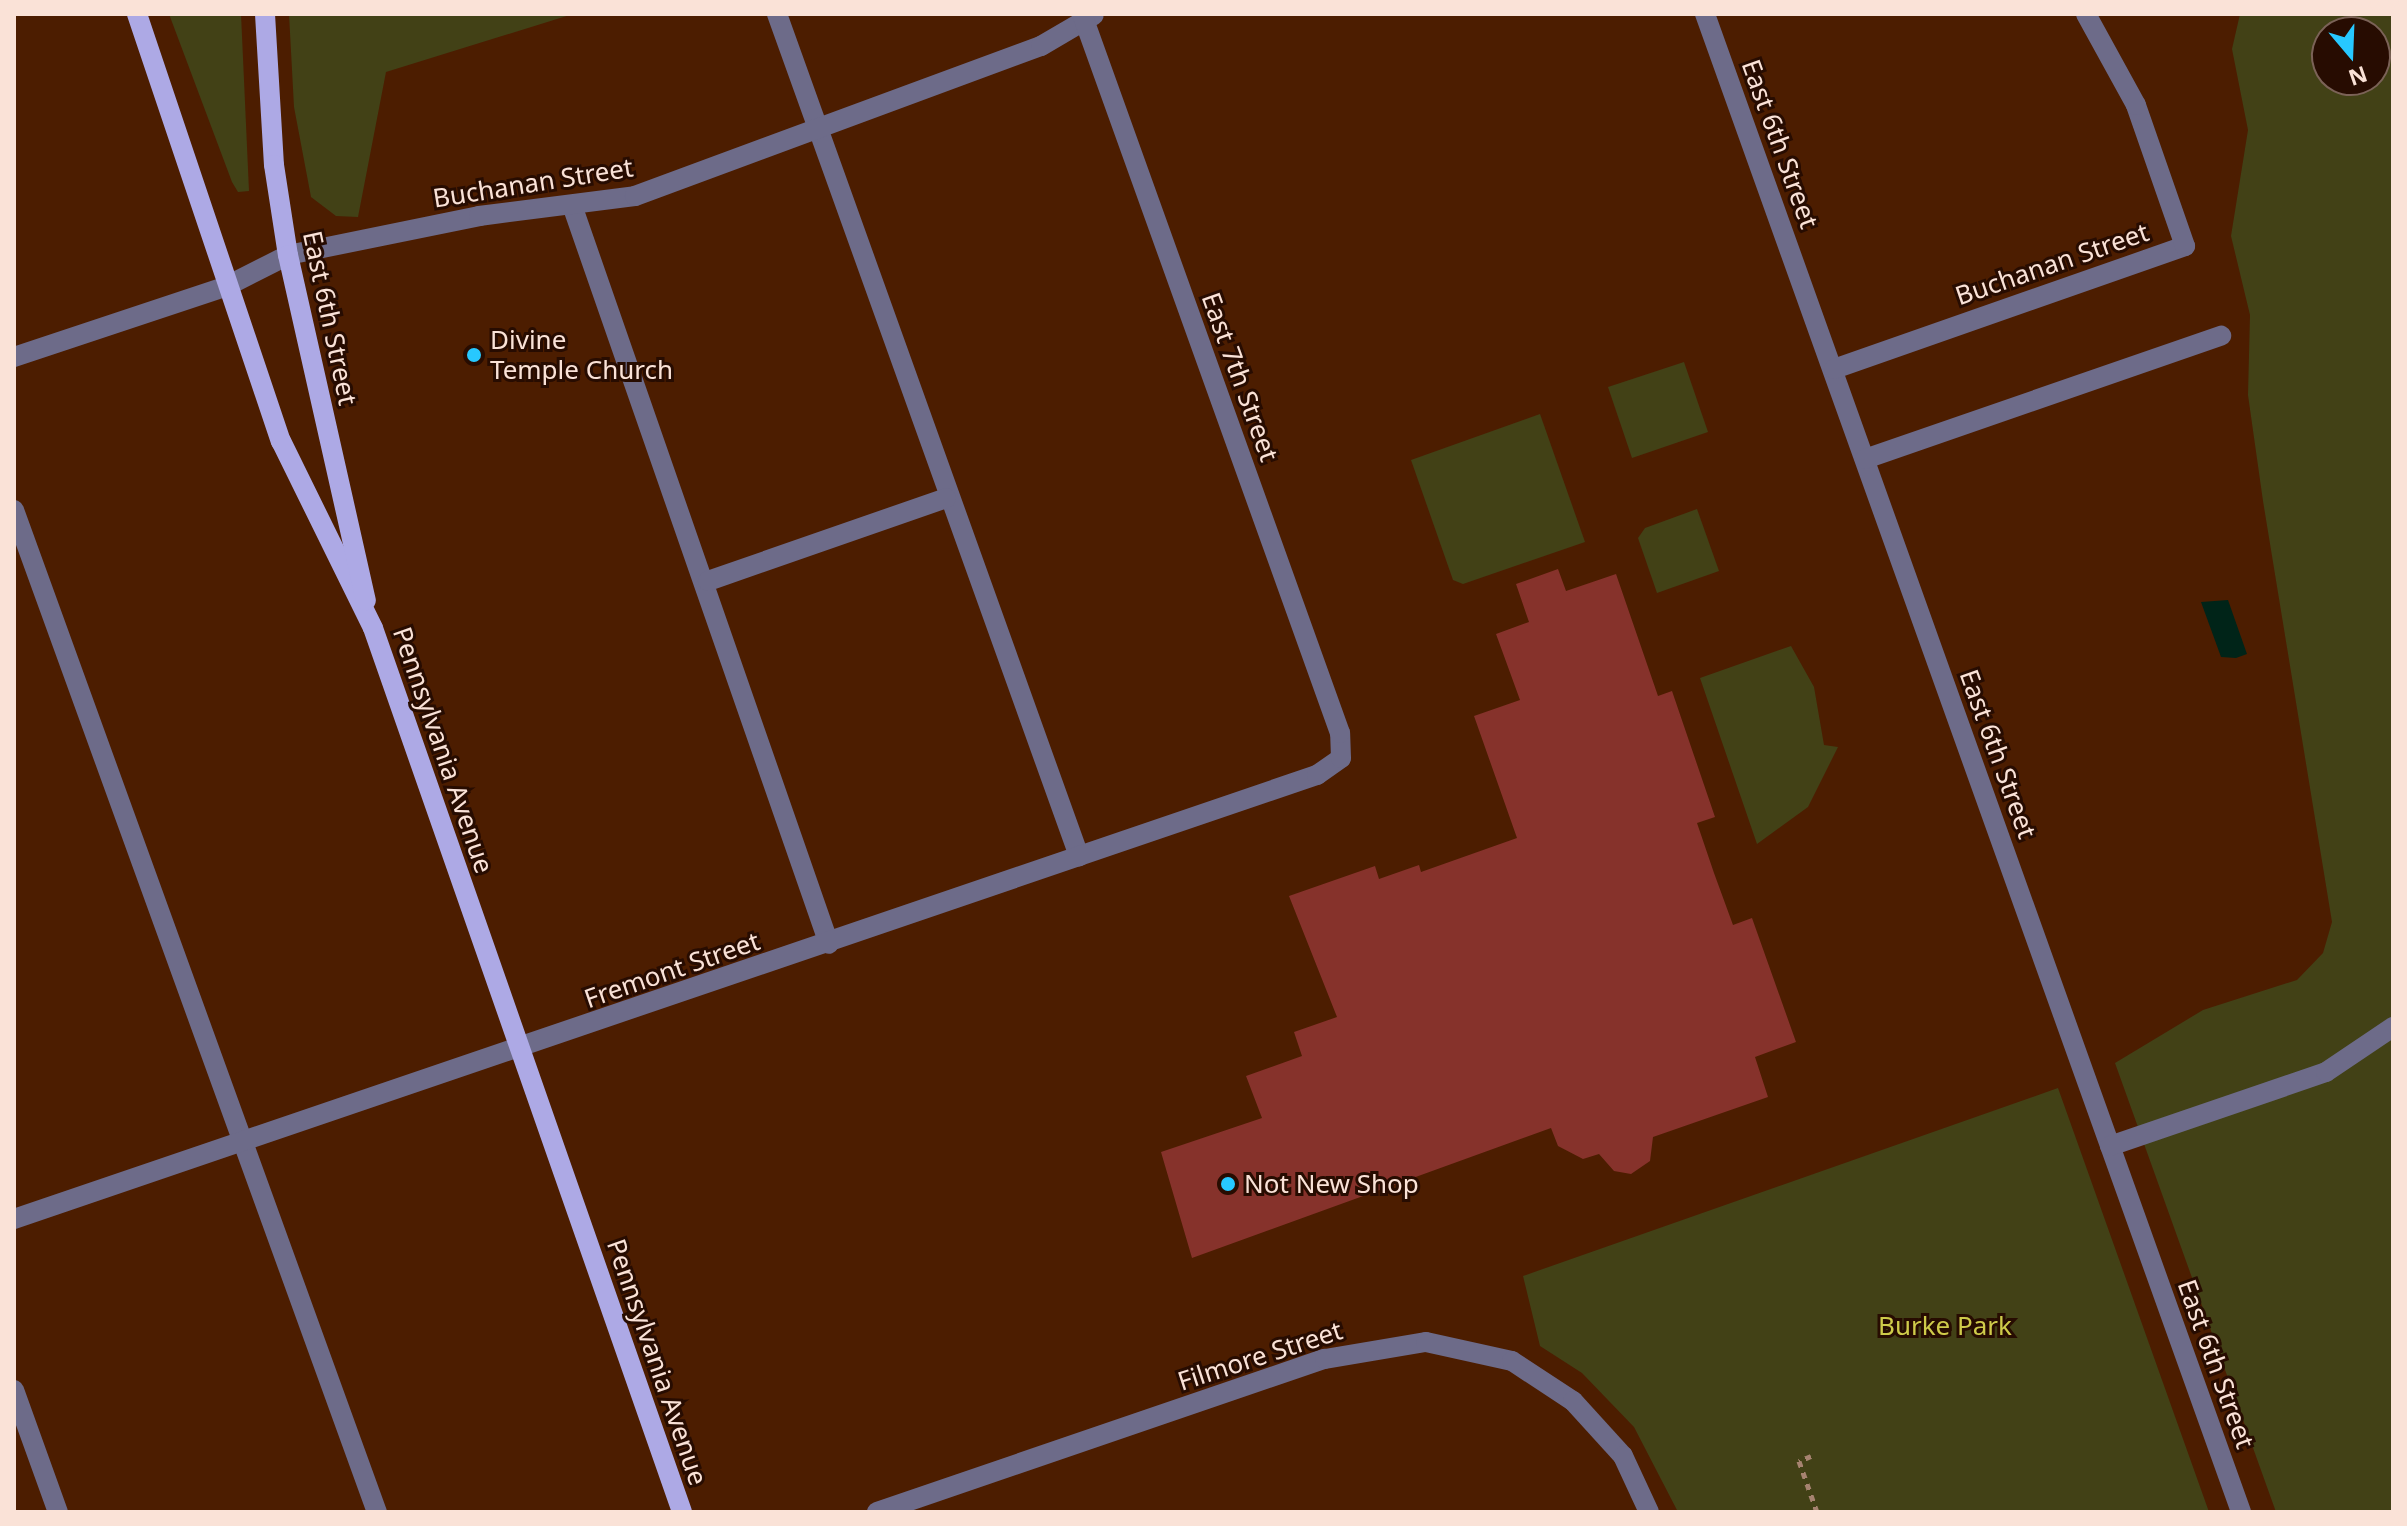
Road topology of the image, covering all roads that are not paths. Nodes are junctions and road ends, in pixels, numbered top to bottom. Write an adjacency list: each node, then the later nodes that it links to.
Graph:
1 (137, 14): 10 (main road, Pennsylvania Avenue)
2 (265, 14): 9 (main road, East 6th Street)
3 (777, 14): 7 (street)
4 (1705, 14): 13 (street, East 6th Street)
5 (2086, 14): 13 (street, Buchanan Street)
6 (1088, 17): 7 (street, Buchanan Street); 19 (street, East 7th Street)
7 (819, 129): 8 (street, Buchanan Street); 15 (street)
8 (573, 208): 9 (street, Buchanan Street); 17 (street)
9 (288, 255): 10 (street, Buchanan Street); 18 (main road, East 6th Street)
10 (227, 286): 12 (street, Buchanan Street); 18 (main road, Pennsylvania Avenue)
11 (2221, 336): 14 (street)
12 (14, 357)
13 (1834, 369): 14 (street, East 6th Street)
14 (1865, 459): 25 (street, East 6th Street)
15 (946, 498): 17 (street); 20 (street)
16 (14, 510): 24 (street)
17 (708, 581): 21 (street)
18 (373, 628): 23 (main road, Pennsylvania Avenue)
19 (1341, 758): 20 (street, Fremont Street)
20 (1079, 856): 21 (street, Fremont Street)
21 (829, 944): 23 (street, Fremont Street)
22 (2393, 1027): 25 (street)
23 (520, 1048): 24 (street, Fremont Street); 30 (main road, Pennsylvania Avenue)
24 (245, 1140): 26 (street, Fremont Street); 29 (street)
25 (2110, 1146): 33 (street, East 6th Street)
26 (14, 1219)
27 (14, 1390): 28 (street)
28 (58, 1512)
29 (377, 1512)
30 (682, 1512)
31 (877, 1512): 32 (street, Filmore Street)
32 (1649, 1512)
33 (2241, 1512)

